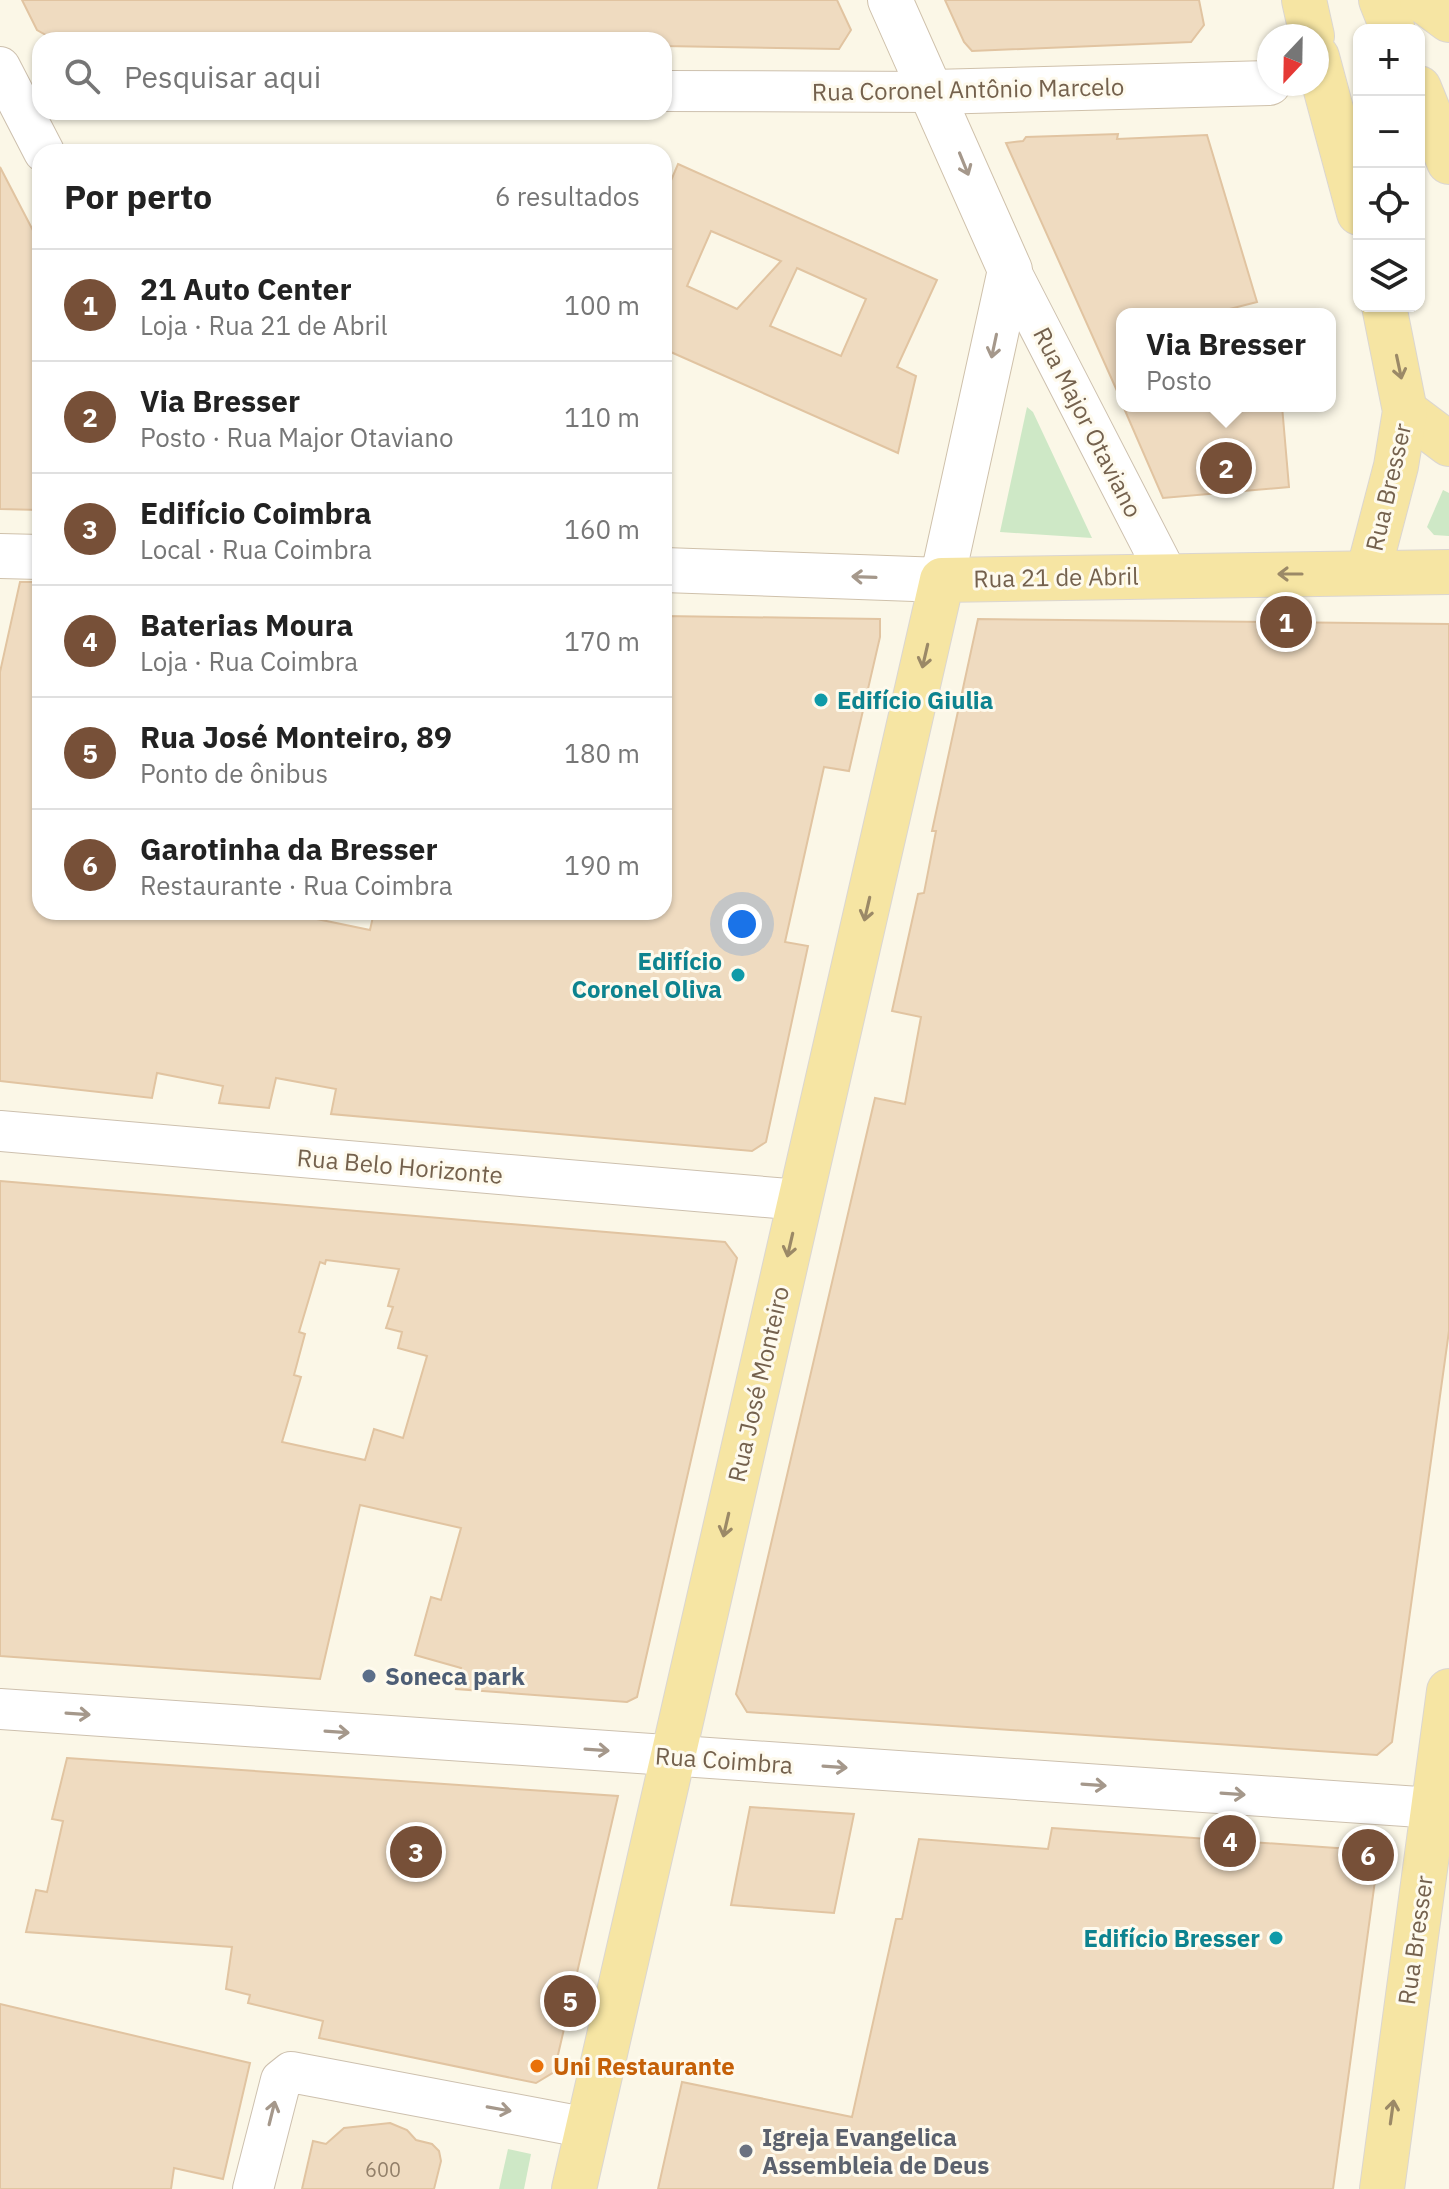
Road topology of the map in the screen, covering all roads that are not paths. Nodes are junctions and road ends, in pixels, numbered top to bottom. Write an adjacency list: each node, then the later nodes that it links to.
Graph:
1 (890, 0): 11 (street, Rua Major Otaviano)
2 (1304, 0): 6 (main road)
3 (1381, 0): 7 (main road)
4 (1422, 0): 5 (main road)
5 (1449, 20)
6 (1309, 24)
7 (1391, 24)
8 (1257, 80): 11 (street, Rua Coronel Antônio Marcelo)
9 (17, 81): 14 (street)
10 (672, 91): 11 (street, Rua Coronel Antônio Marcelo)
11 (933, 92): 17 (street, Rua Major Otaviano, one-way to 17)
12 (1327, 96): 16 (main road)
13 (1422, 96): 15 (main road)
14 (41, 144)
15 (1449, 162)
16 (1353, 191)
17 (1010, 270): 26 (street, Rua Major Otaviano); 27 (street, Rua Major Otaviano, one-way to 27)
18 (1385, 312): 19 (main road, Rua Bresser, one-way to 19)
19 (1405, 411): 20 (main road); 25 (main road, Rua Bresser)
20 (1449, 444)
21 (0, 556): 22 (street)
22 (32, 557)
23 (672, 570): 27 (street, Rua 21 de Abril, one-way to 23)
24 (1449, 572): 25 (main road, Rua 21 de Abril)
25 (1368, 573): 26 (main road, Rua 21 de Abril, one-way to 26)
26 (1167, 575): 27 (main road, Rua 21 de Abril)
27 (942, 580): 29 (main road, Rua José Monteiro, one-way to 29)
28 (0, 1131): 29 (street, Rua Belo Horizonte)
29 (800, 1200): 32 (main road, Rua José Monteiro, one-way to 32)
30 (1449, 1691): 33 (main road, Rua Bresser)
31 (0, 1709): 32 (street, Rua Coimbra, one-way to 32)
32 (673, 1756): 33 (street, Rua Coimbra, one-way to 33); 34 (main road, Rua José Monteiro)
33 (1441, 1808): 37 (main road, Rua Bresser, one-way to 33)
34 (588, 2128): 35 (street, one-way to 34); 36 (main road, Rua José Monteiro)
35 (253, 2189)
36 (574, 2189)
37 (1382, 2189)

